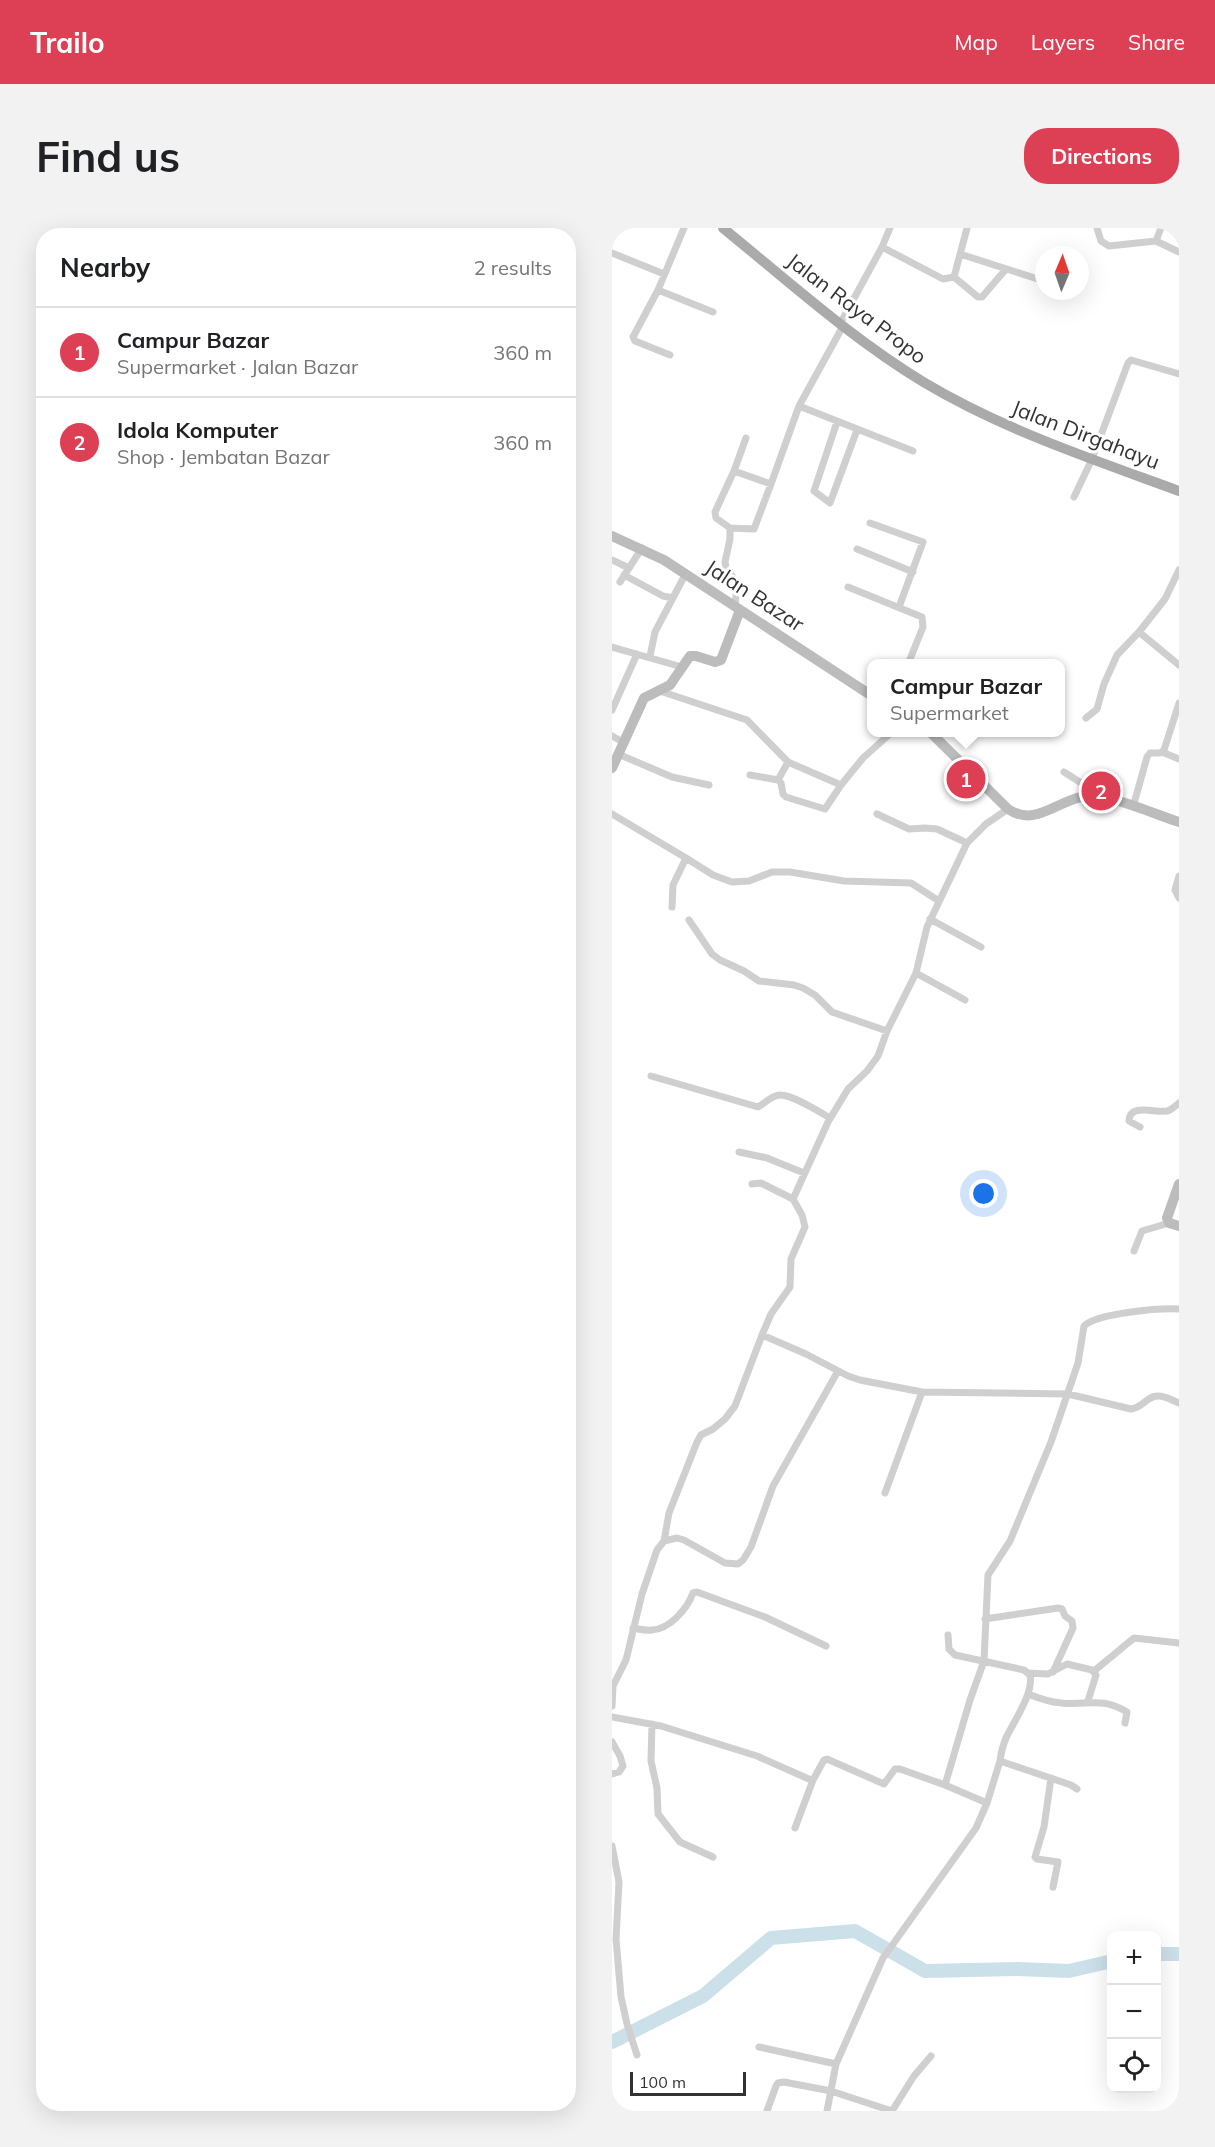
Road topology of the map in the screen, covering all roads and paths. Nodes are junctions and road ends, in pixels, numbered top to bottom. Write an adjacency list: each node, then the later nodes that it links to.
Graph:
1 (684, 228): 13 (street)
2 (723, 228): 18 (main road, Jalan Raya Propo)
3 (890, 228): 8 (street)
4 (966, 228): 11 (street)
5 (1097, 228): 7 (street)
6 (1161, 228): 7 (street)
7 (1156, 241): 9 (street)
8 (882, 248): 14 (street); 18 (street)
9 (1179, 252)
10 (612, 253): 13 (street)
11 (960, 254): 12 (street); 14 (street)
12 (1006, 269): 14 (street); 15 (street)
13 (664, 274): 16 (street)
14 (954, 277)
15 (1035, 278)
16 (658, 290): 17 (street); 19 (street)
17 (713, 312)
18 (841, 325): 21 (street); 22 (main road, Jalan Raya Propo)
19 (670, 355)
20 (1179, 374): 27 (street)
21 (799, 406): 23 (street); 29 (street)
22 (980, 413): 27 (main road, Jalan Dirgahayu)
23 (837, 422): 24 (street); 24 (street)
24 (857, 429): 26 (street)
25 (746, 438): 28 (street)
26 (913, 451)
27 (1092, 459): 30 (main road, Jalan Dirgahayu); 31 (street)
28 (734, 471): 29 (street); 33 (street)
29 (771, 484): 33 (street)
30 (1179, 491)
31 (1074, 497)
32 (870, 523): 40 (street)
33 (730, 528): 45 (street)
34 (612, 536): 35 (street, Jalan Bazar)
35 (642, 548): 38 (street); 41 (street, Jalan Bazar)
36 (857, 549): 40 (street)
37 (612, 560): 38 (street)
38 (629, 568): 43 (street)
39 (1179, 570): 46 (street)
40 (913, 572): 44 (street)
41 (686, 573): 43 (street); 45 (street, Jalan Bazar)
42 (848, 588): 44 (street)
43 (673, 598): 49 (street)
44 (899, 607): 50 (street)
45 (738, 608): 52 (street); 54 (street, Jalan Bazar)
46 (1139, 632): 51 (street); 57 (street)
47 (612, 647): 48 (street)
48 (637, 654): 49 (street); 56 (street)
49 (650, 656): 52 (street)
50 (910, 659)
51 (1179, 665)
52 (682, 667): 53 (street)
53 (660, 691): 61 (street); 65 (street)
54 (867, 693)
55 (1179, 703): 62 (street)
56 (612, 710)
57 (1086, 718)
58 (612, 736): 61 (street)
59 (886, 737): 71 (street)
60 (935, 737): 74 (street)
61 (624, 742): 63 (street)
62 (1162, 752): 64 (street); 73 (street)
63 (618, 754): 66 (street); 70 (street)
64 (1179, 759)
65 (788, 762): 69 (street); 71 (street)
66 (612, 768)
67 (1064, 772): 72 (street)
68 (750, 775): 69 (street)
69 (778, 780): 71 (street)
70 (709, 785)
71 (841, 785)
72 (1100, 795): 73 (street); 74 (street)
73 (1133, 807): 77 (street)
74 (1008, 809): 78 (street)
75 (612, 814): 79 (street)
76 (877, 814): 78 (street)
77 (1179, 822)
78 (967, 843): 82 (street)
79 (686, 858): 82 (street); 83 (street)
80 (1179, 876): 81 (street)
81 (1179, 898)
82 (939, 901): 84 (street)
83 (672, 907)
84 (930, 919): 86 (street); 87 (street)
85 (689, 921): 89 (street)
86 (981, 947)
87 (916, 973): 88 (street); 89 (street)
88 (965, 1000)
89 (887, 1031): 92 (street)
90 (651, 1076): 92 (street)
91 (1179, 1103): 93 (street)
92 (830, 1118): 95 (street)
93 (1140, 1126)
94 (739, 1152): 95 (street)
95 (804, 1173): 98 (street)
96 (752, 1184): 98 (street)
97 (1179, 1184): 99 (street)
98 (793, 1198): 102 (street)
99 (1174, 1224): 100 (street)
100 (1134, 1251)
101 (1179, 1309): 105 (street)
102 (762, 1335): 103 (street); 108 (street)
103 (838, 1371): 104 (street); 108 (street)
104 (922, 1392): 105 (street); 107 (street)
105 (1068, 1394): 106 (street); 109 (street)
106 (1179, 1403)
107 (885, 1493)
108 (664, 1541): 110 (street)
109 (985, 1619): 114 (street); 116 (street)
110 (633, 1628): 113 (street); 120 (street)
111 (948, 1635): 114 (street)
112 (1179, 1643): 115 (street)
113 (826, 1646)
114 (984, 1661): 117 (street); 129 (street)
115 (1095, 1671): 116 (street); 119 (street)
116 (1053, 1672): 117 (street)
117 (1028, 1673): 118 (street)
118 (1028, 1694): 119 (street); 125 (street)
119 (1088, 1701): 122 (street)
120 (612, 1707)
121 (612, 1717): 123 (street)
122 (1125, 1723)
123 (652, 1724): 128 (street); 134 (street)
124 (612, 1742): 126 (street)
125 (1000, 1761): 127 (street); 131 (street)
126 (612, 1774)
127 (1052, 1778): 130 (street); 135 (street)
128 (813, 1780): 129 (street); 132 (street)
129 (945, 1785): 131 (street)
130 (1077, 1789)
131 (987, 1803): 140 (street)
132 (795, 1828)
133 (612, 1846): 136 (street)
134 (713, 1857)
135 (1053, 1887)
136 (615, 1960): 138 (street)
137 (759, 2047): 140 (street)
138 (637, 2055)
139 (931, 2056): 144 (street)
140 (836, 2064): 141 (street)
141 (831, 2091): 142 (street); 143 (street); 144 (street)
142 (767, 2111)
143 (827, 2111)
144 (892, 2111)

